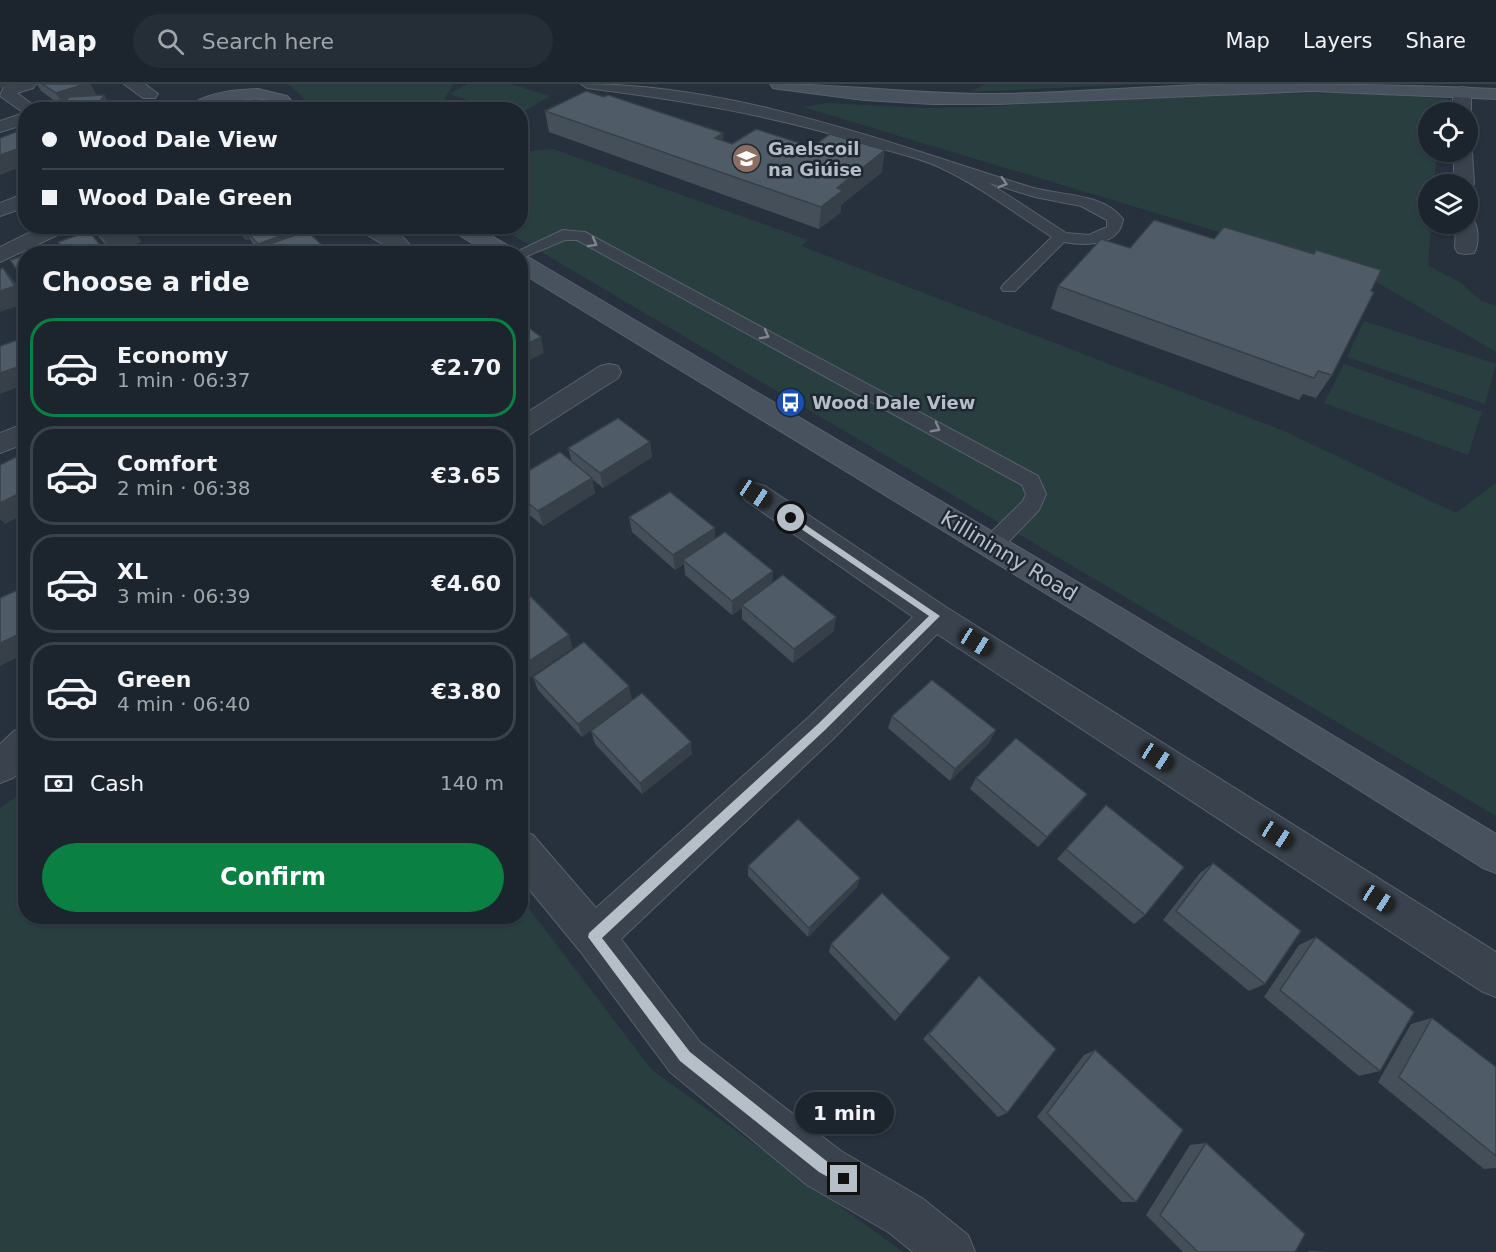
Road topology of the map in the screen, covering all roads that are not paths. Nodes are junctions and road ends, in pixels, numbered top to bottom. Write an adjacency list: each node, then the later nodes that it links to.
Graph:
1 (27, 84): 8 (street)
2 (133, 84): 6 (street)
3 (587, 84): 14 (lane)
4 (779, 84): 5 (main road)
5 (1462, 92): 7 (main road); 11 (street)
6 (149, 94)
7 (1496, 94)
8 (19, 102)
9 (202, 102): 10 (main road)
10 (285, 102)
11 (1462, 102)
12 (18, 121): 13 (street)
13 (0, 127)
14 (947, 166): 21 (lane); 21 (lane, one-way to 21)
15 (18, 202): 16 (street)
16 (0, 210)
17 (44, 234): 23 (street)
18 (381, 234): 24 (street)
19 (472, 234): 25 (main road)
20 (1466, 234): 26 (street)
21 (1061, 236): 30 (lane)
22 (18, 246): 28 (street)
23 (19, 246)
24 (397, 246)
25 (492, 246)
26 (1466, 248)
27 (528, 250): 36 (lane, one-way to 36)
28 (0, 255)
29 (528, 267): 36 (main road, Killininny Road)
30 (1009, 288)
31 (609, 372): 32 (street)
32 (528, 424)
33 (18, 436): 34 (street)
34 (0, 444)
35 (755, 494): 37 (street)
36 (991, 546): 40 (main road, Killininny Road)
37 (936, 616): 42 (street); 43 (street)
38 (18, 750): 39 (street)
39 (0, 767)
40 (1496, 855)
41 (528, 858): 42 (street)
42 (594, 937): 44 (street)
43 (1496, 976)
44 (951, 1252)

